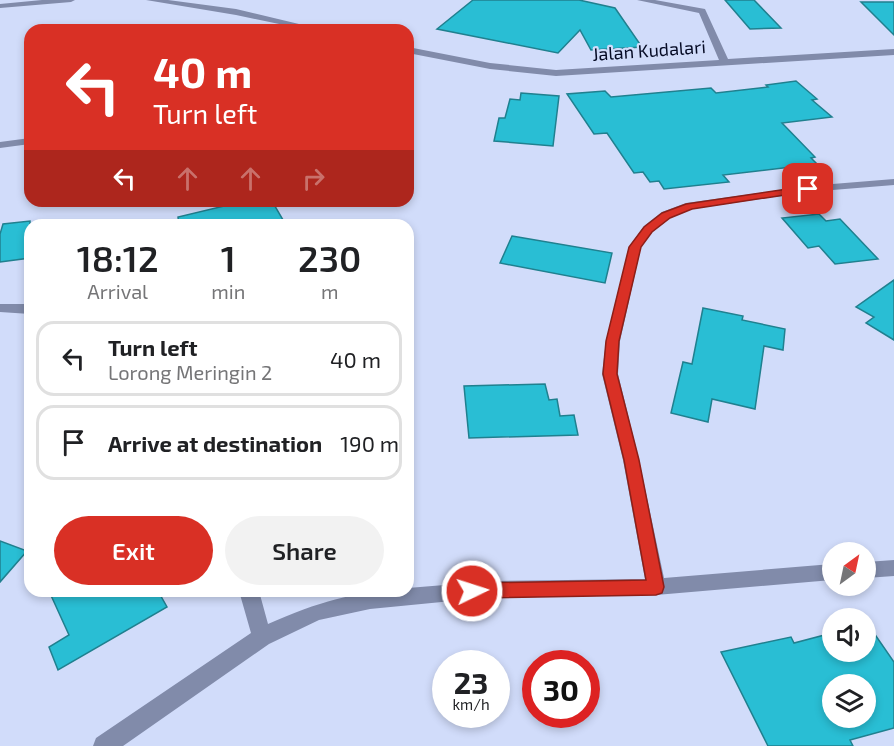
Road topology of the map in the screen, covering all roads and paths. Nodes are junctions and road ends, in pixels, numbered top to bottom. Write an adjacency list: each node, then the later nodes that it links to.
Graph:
1 (71, 0): 4 (street)
2 (150, 0): 6 (street)
3 (641, 0): 9 (street)
4 (15, 2): 5 (street)
5 (0, 6)
6 (292, 24)
7 (414, 51): 9 (street, Jalan Kudalari)
8 (894, 52): 9 (street, Jalan Kudalari)
9 (725, 62)
10 (24, 142): 11 (street)
11 (0, 144)
12 (894, 182): 18 (street)
13 (0, 308): 14 (street)
14 (24, 309)
15 (894, 568): 16 (street)
16 (876, 569)
17 (822, 573): 18 (street)
18 (656, 587): 19 (street)
19 (414, 596)
20 (251, 597): 22 (street)
21 (404, 597): 22 (street)
22 (262, 637): 23 (street)
23 (104, 746)

